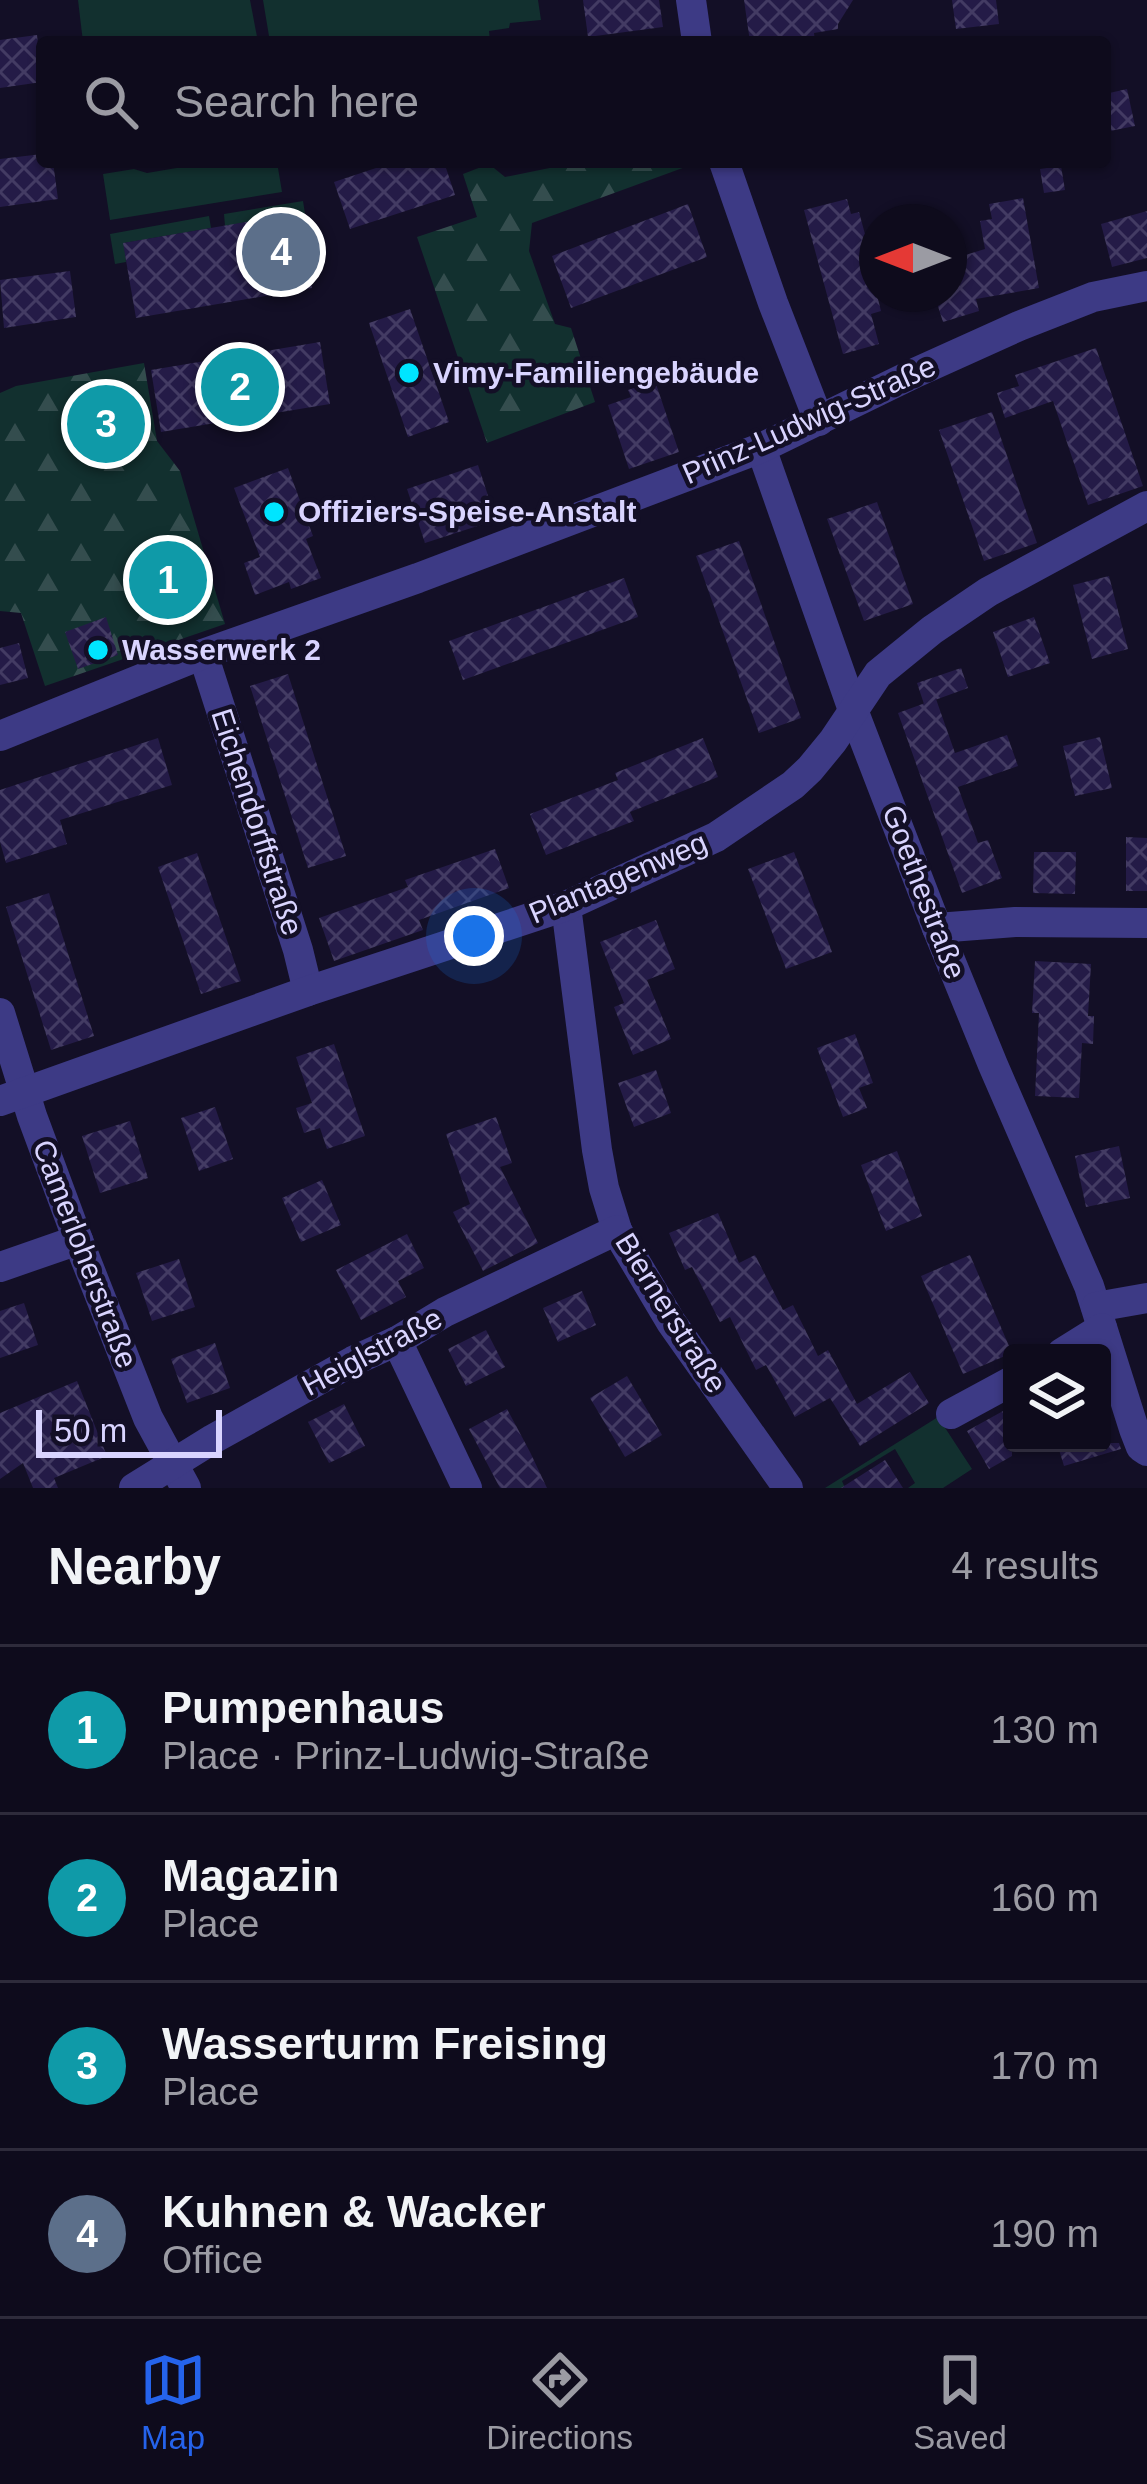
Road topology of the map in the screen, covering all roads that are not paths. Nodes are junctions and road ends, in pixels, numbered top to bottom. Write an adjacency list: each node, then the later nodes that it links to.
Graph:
1 (691, 0): 2 (street)
2 (696, 36)
3 (726, 168): 5 (street)
4 (1147, 286): 5 (street, Prinz-Ludwig-Straße)
5 (819, 421): 6 (street, Prinz-Ludwig-Straße)
6 (761, 448): 8 (street, Prinz-Ludwig-Straße); 9 (street, Goethestraße)
7 (1147, 506): 9 (street, Plantagenweg)
8 (203, 654): 10 (street, Prinz-Ludwig-Straße); 14 (street, Eichendorffstraße)
9 (853, 710): 11 (street, Plantagenweg); 13 (street, Goethestraße)
10 (0, 736)
11 (566, 906): 14 (street, Plantagenweg); 17 (street, Biernerstraße)
12 (1147, 923): 13 (street)
13 (937, 928): 21 (street, Goethestraße)
14 (308, 991): 16 (street, Plantagenweg)
15 (0, 1013): 16 (street, Camerloherstraße)
16 (13, 1097): 18 (street, Camerloherstraße)
17 (617, 1230): 22 (street, Heiglstraße); 30 (street, Biernerstraße)
18 (78, 1240): 19 (street); 27 (street, Camerloherstraße)
19 (0, 1267)
20 (1147, 1298): 21 (street)
21 (1099, 1318): 23 (street); 26 (street, Goethestraße)
22 (397, 1341): 27 (street, Heiglstraße); 29 (street)
23 (1072, 1344)
24 (1003, 1386): 25 (street)
25 (950, 1414)
26 (1147, 1451)
27 (179, 1476): 28 (street, Heiglstraße)
28 (134, 1488)
29 (466, 1488)
30 (788, 1488)

